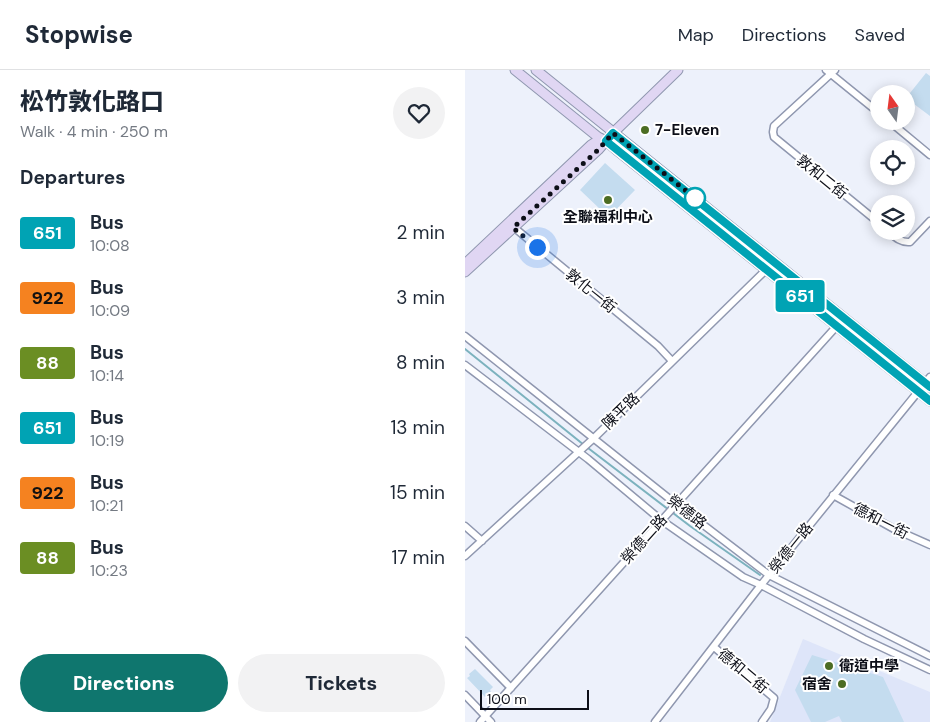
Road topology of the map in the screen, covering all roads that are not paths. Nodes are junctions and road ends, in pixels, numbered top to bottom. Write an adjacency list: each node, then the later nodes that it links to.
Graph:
1 (515, 70): 8 (street)
2 (536, 70): 7 (street)
3 (679, 70): 7 (street)
4 (831, 71): 5 (street); 10 (street, 敦和二街)
5 (870, 105)
6 (900, 130): 9 (street)
7 (613, 133): 8 (street); 16 (street)
8 (606, 141): 12 (street); 18 (street)
9 (930, 155)
10 (870, 216)
11 (930, 221): 13 (street)
12 (511, 226): 17 (street); 19 (street); 23 (street, 敦化一街)
13 (915, 237)
14 (900, 240): 15 (street)
15 (912, 240)
16 (775, 262): 18 (street, 陳平路); 20 (street)
17 (465, 264)
18 (767, 270): 21 (street); 23 (street, 陳平路)
19 (465, 272)
20 (844, 318): 21 (street, 榮德二路); 25 (street)
21 (837, 326): 26 (street); 31 (street, 榮德二路)
22 (465, 336): 28 (street, 榮德路)
23 (672, 361): 28 (street, 陳平路)
24 (465, 365): 29 (street, 榮德路)
25 (928, 382): 26 (street, 榮德一路)
26 (918, 391): 27 (street); 30 (street, 榮德一路)
27 (930, 401)
28 (594, 438): 29 (street, 陳平路); 31 (street, 榮德路)
29 (579, 452): 32 (street, 榮德路); 34 (street, 陳平路)
30 (833, 495): 35 (street, 德和一街); 37 (street, 榮德一路)
31 (676, 504): 32 (street, 榮德二路); 37 (street, 榮德路)
32 (661, 520): 38 (street, 榮德路); 43 (street, 榮德二路)
33 (465, 526): 34 (street)
34 (482, 541): 36 (street, 陳平路)
35 (930, 545)
36 (465, 556)
37 (769, 575): 38 (street, 榮德一路); 41 (street, 榮德路)
38 (761, 585): 40 (street, 榮德一路); 42 (street, 榮德路)
39 (465, 642): 43 (street)
40 (714, 646): 48 (street, 榮德一路); 49 (street, 德和二街)
41 (930, 656)
42 (930, 670)
43 (511, 688): 45 (street, 榮德二路)
44 (465, 696): 45 (street)
45 (485, 716): 46 (street, 榮德二路); 47 (street)
46 (480, 722)
47 (491, 722)
48 (655, 722)
49 (762, 722)

